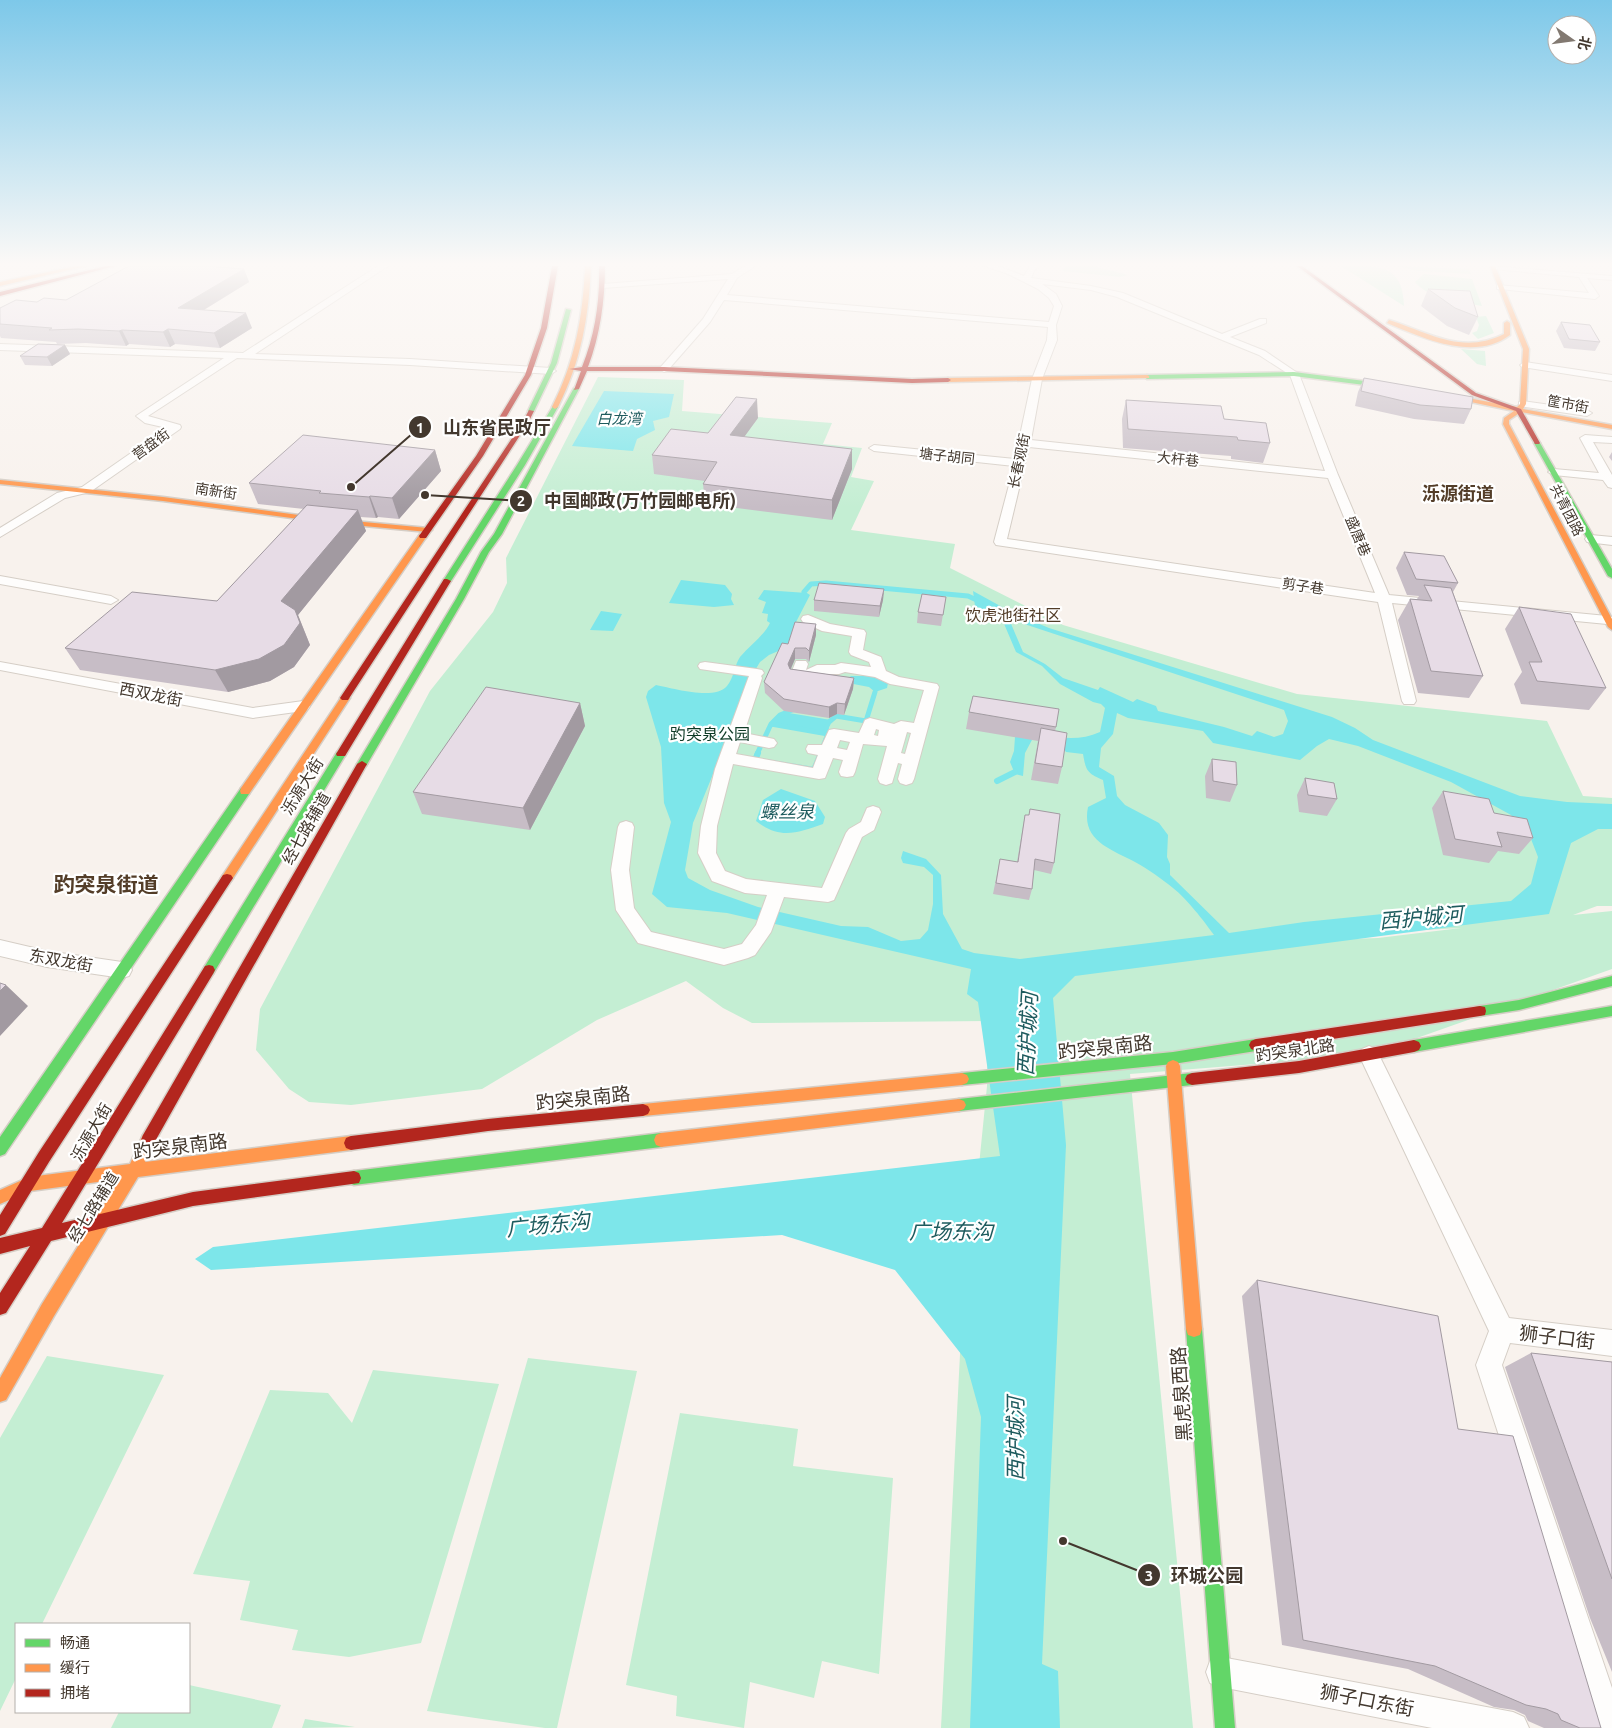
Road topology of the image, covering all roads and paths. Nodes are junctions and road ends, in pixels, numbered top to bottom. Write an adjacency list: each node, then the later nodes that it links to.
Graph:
1 (0, 347): 13 (street)
2 (255, 347): 13 (street)
3 (539, 347): 18 (main road)
4 (558, 347): 19 (main road, 泺源大街)
5 (578, 347): 15 (main road, 泺源大街)
6 (591, 347): 16 (main road, 经七路辅道)
7 (684, 347): 17 (street)
8 (1049, 347): 22 (street, 长春观街)
9 (1248, 347): 20 (street)
10 (1409, 347): 25 (main road)
11 (1513, 347): 25 (main road)
12 (1525, 347): 14 (main road)
13 (240, 356): 18 (street); 36 (street, 营盘街)
14 (1525, 365): 21 (street); 25 (main road)
15 (572, 369): 16 (main road); 77 (main road, 泺源大街)
16 (585, 369): 17 (main road); 76 (main road, 经七路辅道)
17 (664, 369): 22 (main road)
18 (530, 370): 19 (street); 37 (main road)
19 (551, 371): 78 (main road, 泺源大街)
20 (1294, 374): 22 (main road); 23 (main road); 33 (street, 盛唐巷)
21 (1612, 378)
22 (1037, 379): 29 (street, 长春观街)
23 (1407, 389)
24 (1425, 392): 25 (main road)
25 (1521, 407): 26 (street); 27 (main road, 筐市街); 32 (main road, 共青团路); 47 (main road, 共青团路)
26 (1586, 413)
27 (1612, 427)
28 (1612, 440): 34 (street)
29 (1025, 443): 31 (street, 长春观街); 33 (street, 大杆巷)
30 (874, 448): 31 (street, 塘子胡同)
31 (1020, 463): 41 (street, 长春观街)
32 (1554, 472): 34 (street); 39 (main road, 共青团路)
33 (1332, 475): 44 (street, 盛唐巷)
34 (1610, 481)
35 (0, 482): 36 (main road, 南新街)
36 (76, 491): 37 (main road, 南新街); 38 (street, 营盘街)
37 (428, 530): 53 (main road)
38 (0, 533)
39 (1591, 539): 40 (street); 42 (main road, 共青团路)
40 (1612, 541)
41 (1000, 542): 44 (street, 剪子巷)
42 (1612, 576)
43 (0, 580): 45 (street)
44 (1384, 598): 47 (street, 剪子巷); 52 (street, 盛唐巷)
45 (111, 600)
46 (808, 619): 51 (street)
47 (1609, 624)
48 (801, 664): 51 (street)
49 (0, 666): 53 (street, 西双龙街)
50 (705, 666): 55 (street)
51 (879, 674): 54 (street)
52 (1408, 701)
53 (303, 706): 69 (main road)
54 (920, 729): 59 (street); 61 (street)
55 (736, 736): 56 (street); 60 (street)
56 (764, 742)
57 (821, 750): 58 (street); 58 (street); 60 (street)
58 (852, 756): 62 (street)
59 (892, 757): 61 (street); 63 (street)
60 (727, 758): 67 (street)
61 (912, 760): 64 (street)
62 (847, 772)
63 (886, 779)
64 (906, 779)
65 (873, 812): 67 (street)
66 (626, 826): 67 (street)
67 (778, 891)
68 (0, 948): 69 (street, 东双龙街)
69 (122, 970): 75 (main road)
70 (1612, 981): 73 (main road, 趵突泉北路)
71 (1612, 1011): 72 (main road, 趵突泉北路)
72 (1368, 1055): 74 (main road, 趵突泉北路); 85 (street)
73 (1173, 1058): 74 (main road, 黑虎泉西路); 76 (main road, 趵突泉南路)
74 (1174, 1082): 80 (main road, 趵突泉北路); 88 (main road, 黑虎泉西路)
75 (0, 1149)
76 (136, 1169): 77 (main road, 趵突泉南路); 80 (main road, 经七路辅道)
77 (83, 1177): 78 (main road, 趵突泉南路); 82 (main road, 泺源大街)
78 (30, 1184): 79 (main road, 趵突泉南路); 81 (main road, 泺源大街)
79 (0, 1197)
80 (105, 1221): 82 (main road); 87 (main road, 经七路辅道)
81 (0, 1229)
82 (48, 1233): 83 (main road); 84 (main road, 泺源大街)
83 (0, 1246)
84 (0, 1307)
85 (1502, 1330): 86 (street, 狮子口街); 91 (street)
86 (1612, 1343)
87 (0, 1394)
88 (1221, 1672): 89 (main road, 黑虎泉西路); 90 (street, 狮子口东街)
89 (1225, 1728)
90 (1513, 1728)
91 (1610, 1728)

